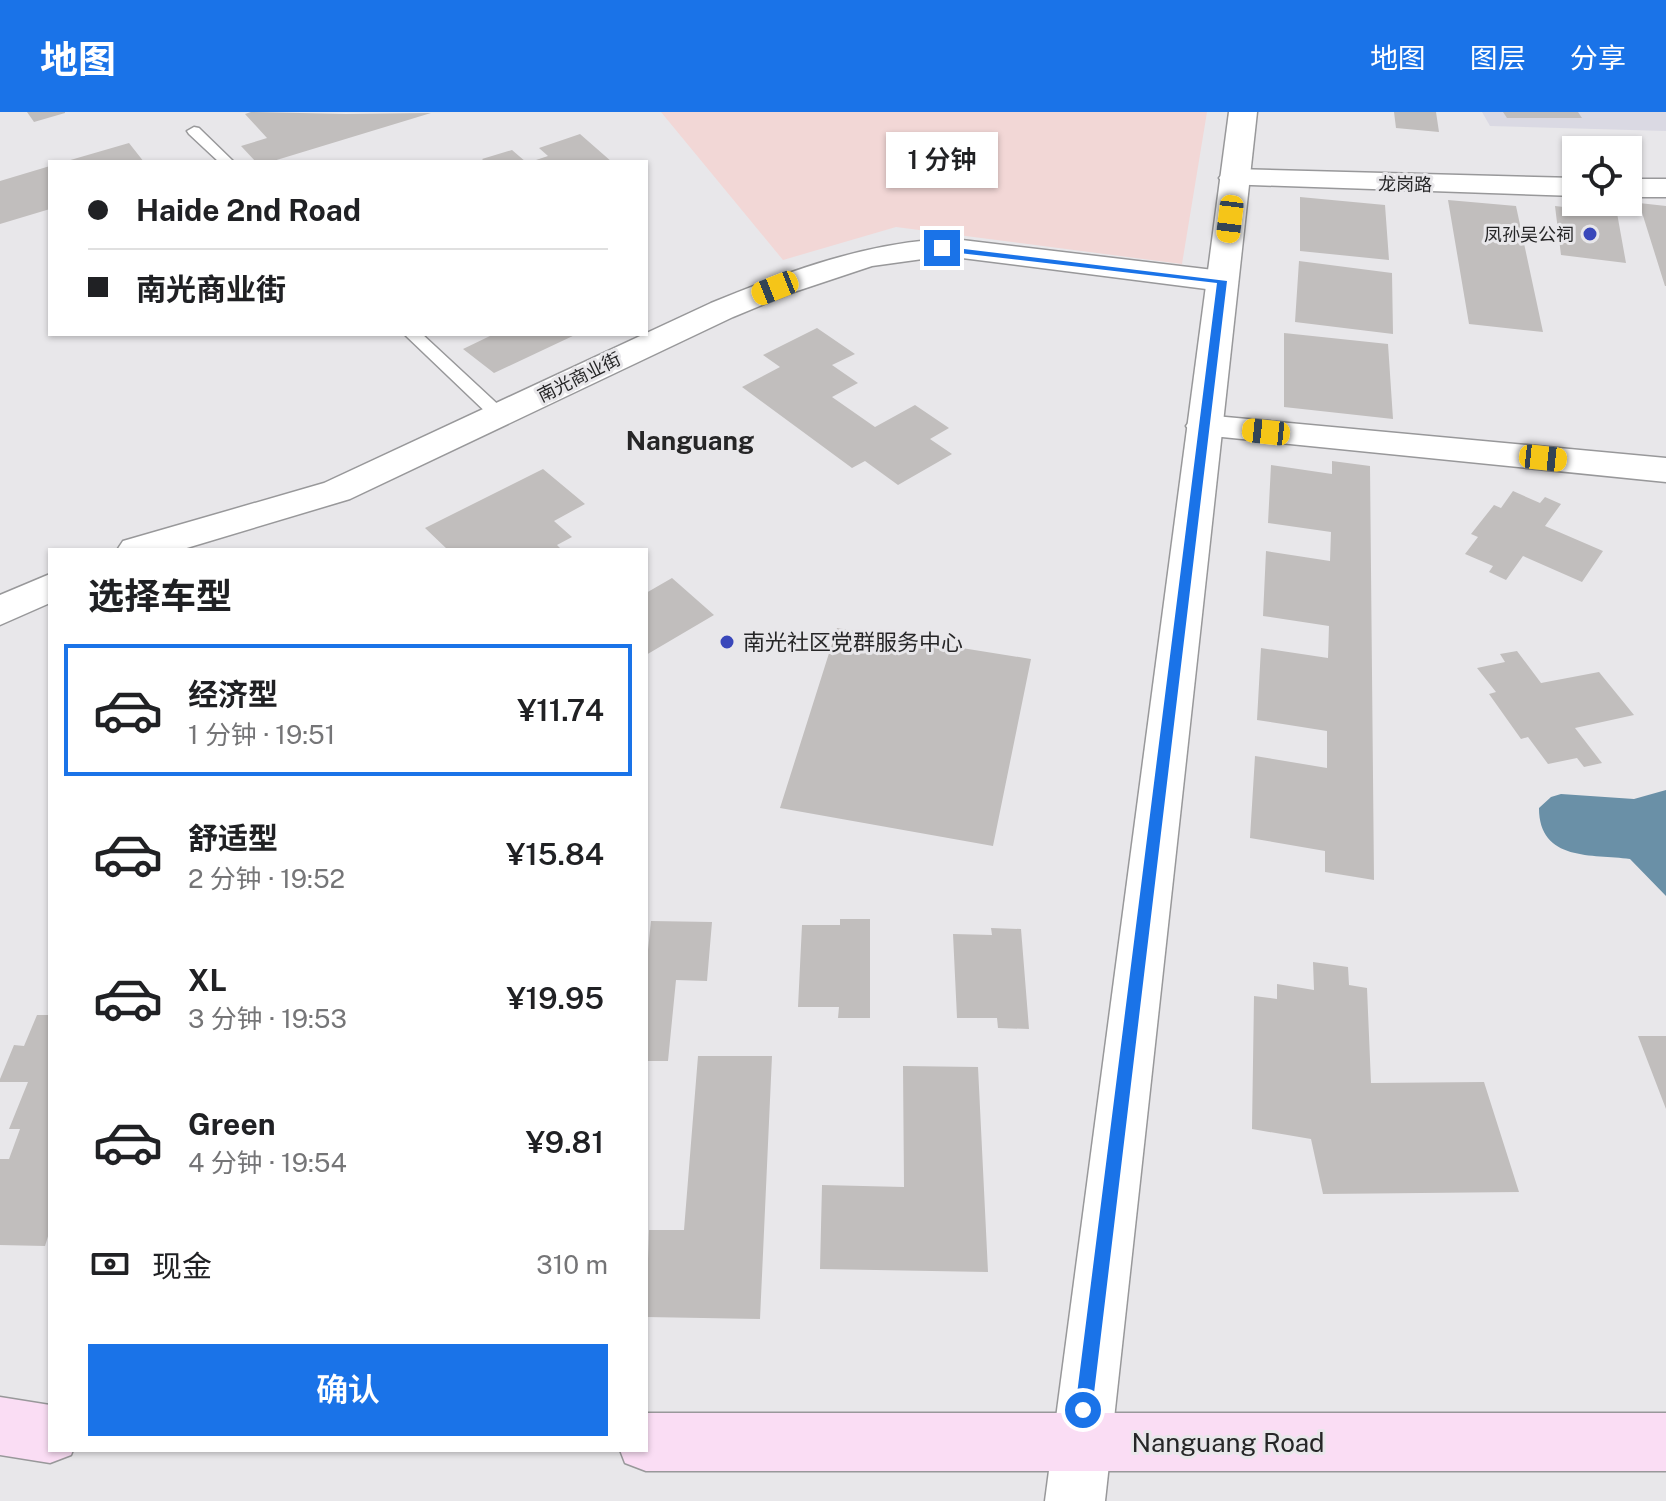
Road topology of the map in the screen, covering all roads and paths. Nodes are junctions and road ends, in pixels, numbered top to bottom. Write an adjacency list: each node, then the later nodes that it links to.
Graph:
1 (1243, 112): 4 (street)
2 (194, 131): 3 (lane)
3 (225, 160)
4 (1234, 178): 5 (street, 龙岗路); 8 (street)
5 (1562, 187)
6 (1642, 188): 7 (street)
7 (1666, 188)
8 (1222, 281): 10 (street, 南光商业街); 11 (street)
9 (414, 336): 10 (lane)
10 (499, 415): 13 (street, 南光商业街)
11 (1204, 426): 12 (street); 19 (street)
12 (1666, 470)
13 (143, 548)
14 (48, 588): 15 (street)
15 (0, 611)
16 (0, 1426): 17 (main road)
17 (48, 1434)
18 (648, 1442): 19 (main road, Nanguang Road)
19 (1080, 1442): 20 (main road, Nanguang Road); 21 (street)
20 (1666, 1442)
21 (1075, 1501)

